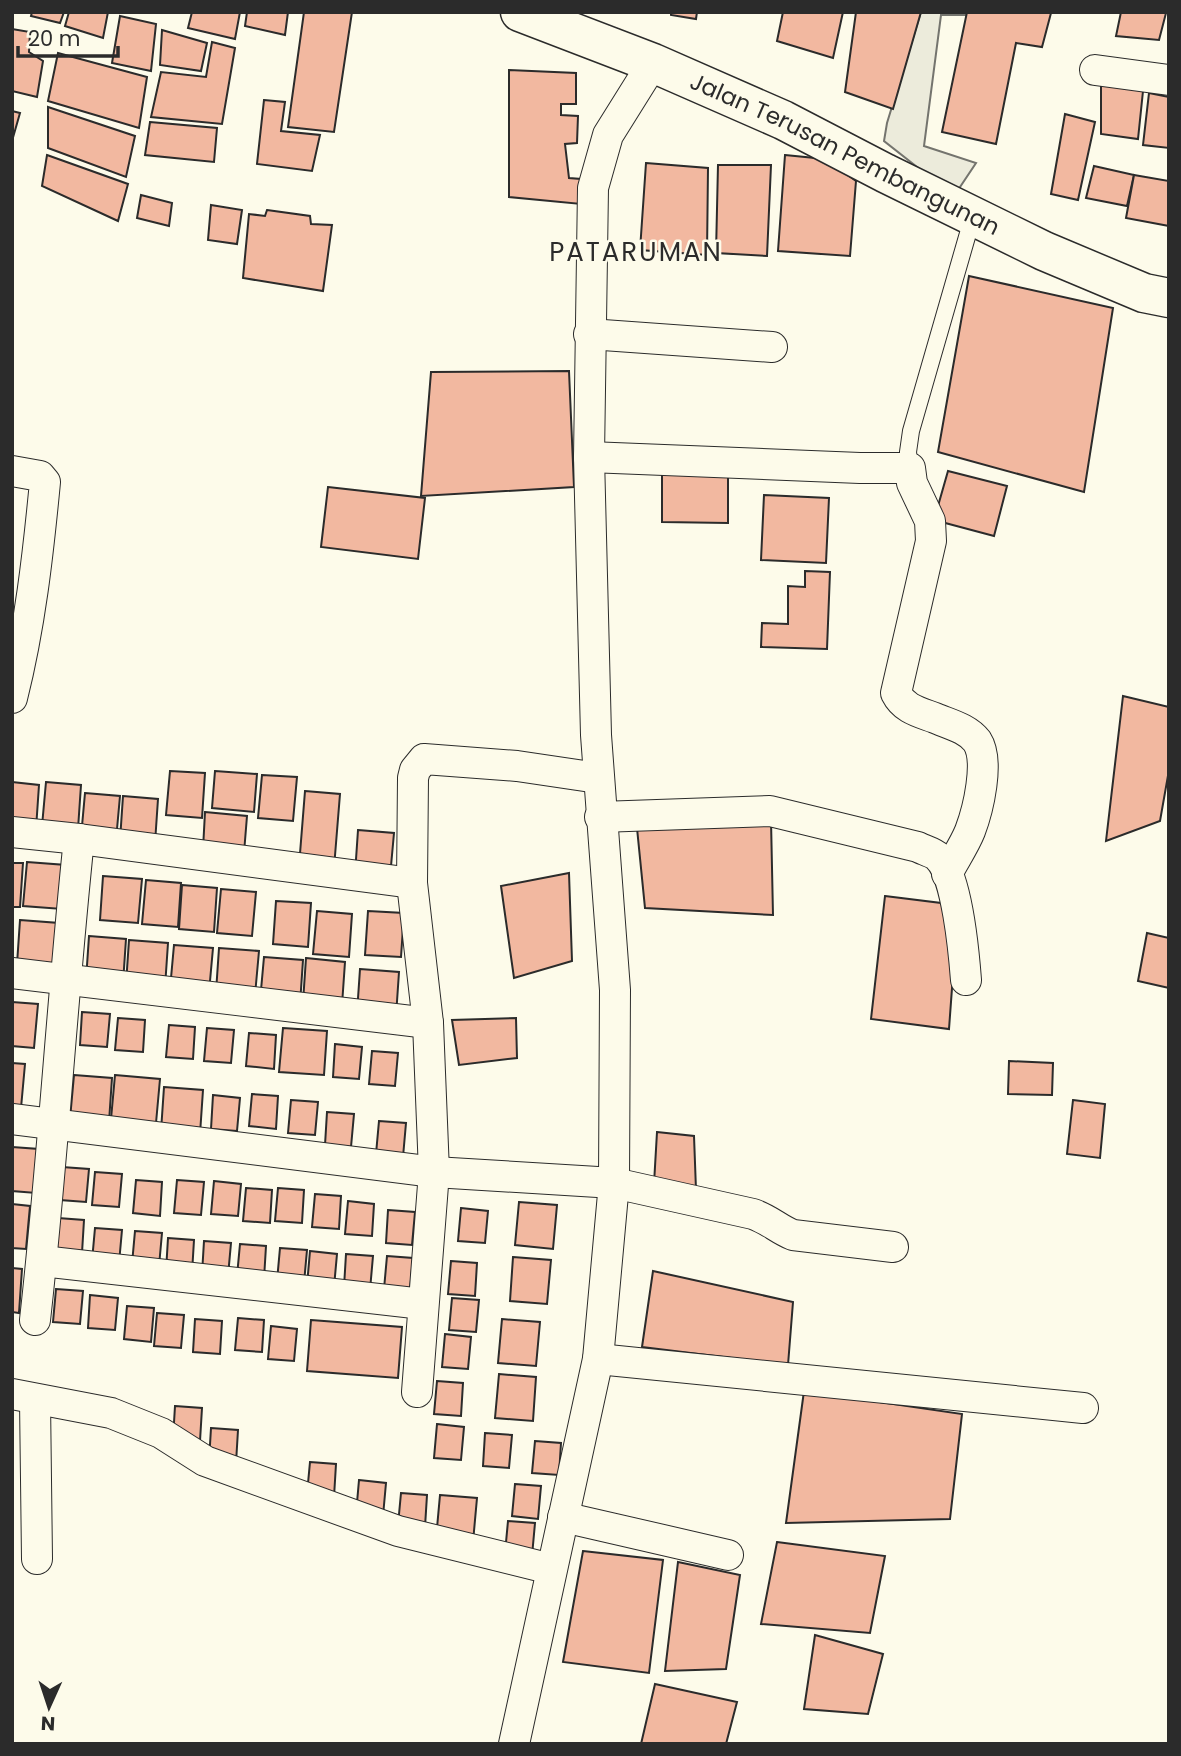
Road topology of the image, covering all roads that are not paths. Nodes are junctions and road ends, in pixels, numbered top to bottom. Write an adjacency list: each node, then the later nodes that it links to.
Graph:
1 (520, 12): 2 (street, Jalan Terusan Pembangunan)
2 (653, 63): 5 (street, Jalan Terusan Pembangunan); 7 (street)
3 (1094, 70): 4 (street)
4 (1169, 80)
5 (973, 216): 6 (street, Jalan Terusan Pembangunan); 10 (lane)
6 (1169, 298)
7 (589, 334): 8 (street); 9 (street)
8 (772, 347)
9 (589, 457): 10 (street); 13 (street)
10 (910, 468): 17 (street)
11 (12, 471): 12 (street)
12 (12, 698)
13 (598, 778): 14 (street); 18 (street)
14 (600, 817): 17 (street); 26 (street)
15 (12, 832): 16 (street)
16 (79, 839): 18 (street); 20 (street)
17 (947, 874): 21 (street)
18 (412, 883): 22 (street)
19 (12, 973): 20 (street)
20 (64, 980): 22 (street); 24 (street)
21 (966, 980)
22 (428, 1023): 25 (street)
23 (12, 1119): 24 (street)
24 (54, 1125): 25 (street); 28 (street)
25 (434, 1172): 26 (street); 29 (street)
26 (614, 1183): 27 (street); 31 (street)
27 (893, 1247)
28 (42, 1261): 29 (street); 30 (street)
29 (423, 1304): 32 (street)
30 (35, 1320)
31 (598, 1359): 34 (street); 35 (street)
32 (417, 1392)
33 (24, 1397): 37 (street); 38 (street)
34 (1083, 1408)
35 (564, 1517): 36 (street); 38 (street)
36 (728, 1555)
37 (37, 1559)
38 (551, 1569): 39 (street)
39 (514, 1744)

